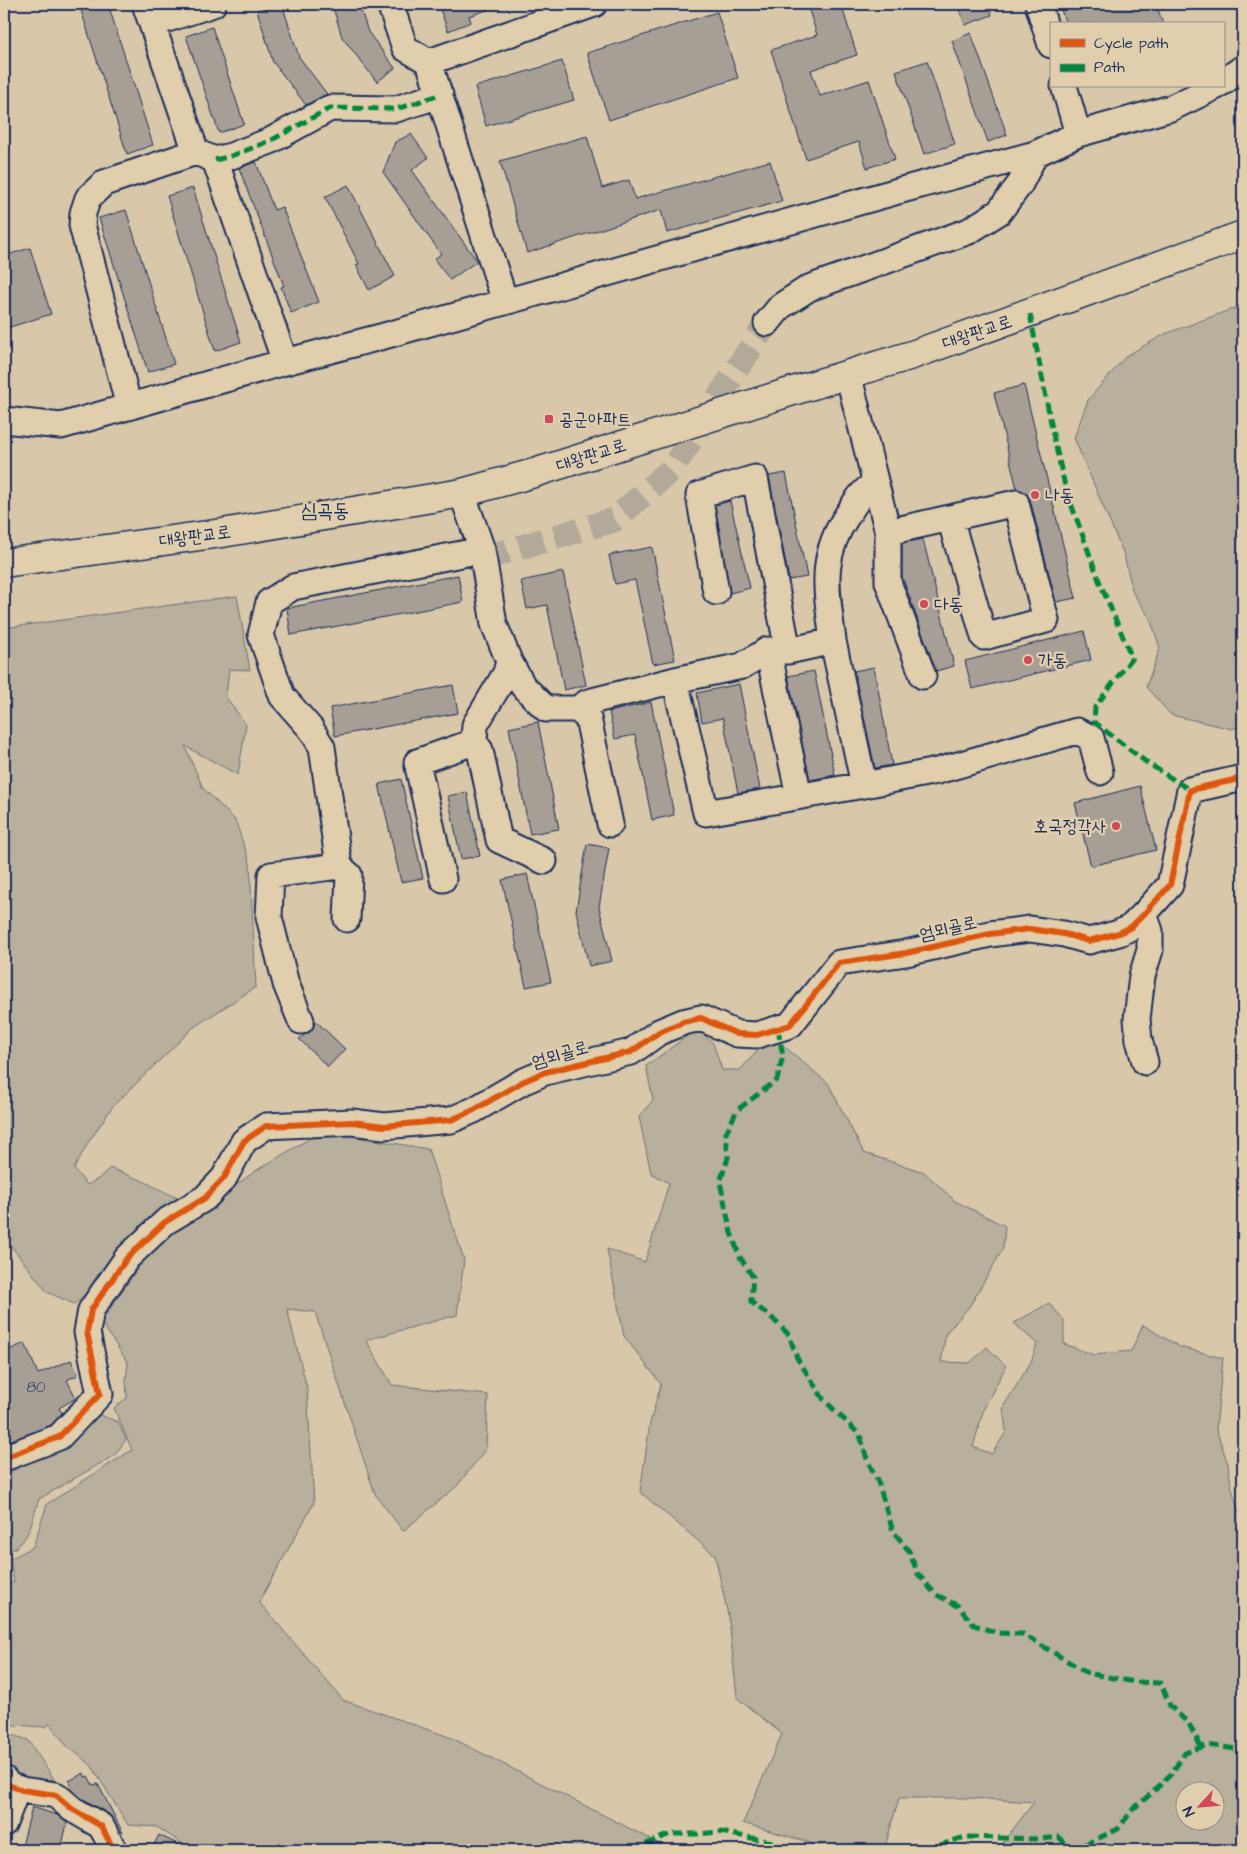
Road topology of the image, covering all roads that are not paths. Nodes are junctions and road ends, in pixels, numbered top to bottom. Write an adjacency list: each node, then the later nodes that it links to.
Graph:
1 (213, 4): 5 (street)
2 (390, 4): 7 (street)
3 (594, 4): 7 (street)
4 (1038, 4): 6 (street)
5 (148, 14): 15 (street)
6 (1050, 42)
7 (429, 62): 12 (street)
8 (1243, 68): 9 (street)
9 (1224, 81)
10 (1065, 88): 13 (street)
11 (1213, 88): 13 (street)
12 (440, 95): 15 (street); 17 (street)
13 (1078, 134): 14 (street)
14 (1035, 154): 17 (street); 18 (street)
15 (206, 156): 19 (street); 21 (street)
16 (1243, 235): 20 (main road, 대왕판교로)
17 (505, 302): 19 (street)
18 (767, 323)
19 (285, 362): 21 (street)
20 (848, 374): 23 (street); 24 (main road, 대왕판교로)
21 (129, 407): 22 (street)
22 (4, 420)
23 (876, 483): 26 (street); 30 (street)
24 (462, 492): 27 (street); 28 (main road, 대왕판교로)
25 (950, 518): 25 (street); 26 (street)
26 (888, 532): 33 (street)
27 (482, 550): 32 (street); 43 (street)
28 (4, 563)
29 (716, 592): 31 (street)
30 (833, 641): 31 (street); 39 (street)
31 (778, 651): 34 (street); 40 (street)
32 (509, 662): 35 (street); 36 (street)
33 (923, 676)
34 (675, 680): 35 (street); 40 (street)
35 (577, 709): 41 (street)
36 (474, 742): 42 (street); 44 (street)
37 (1100, 772): 39 (street)
38 (1243, 778): 45 (street, 엄뫼골로)
39 (864, 785): 40 (street)
40 (799, 796)
41 (610, 824)
42 (544, 861)
43 (338, 866): 46 (street); 47 (street)
44 (442, 879)
45 (1144, 914): 48 (street); 49 (street, 엄뫼골로)
46 (347, 919)
47 (301, 1021)
48 (1145, 1062)
49 (4, 1458)
50 (11, 1784): 51 (street); 52 (street)
51 (4, 1823)
52 (114, 1850)

